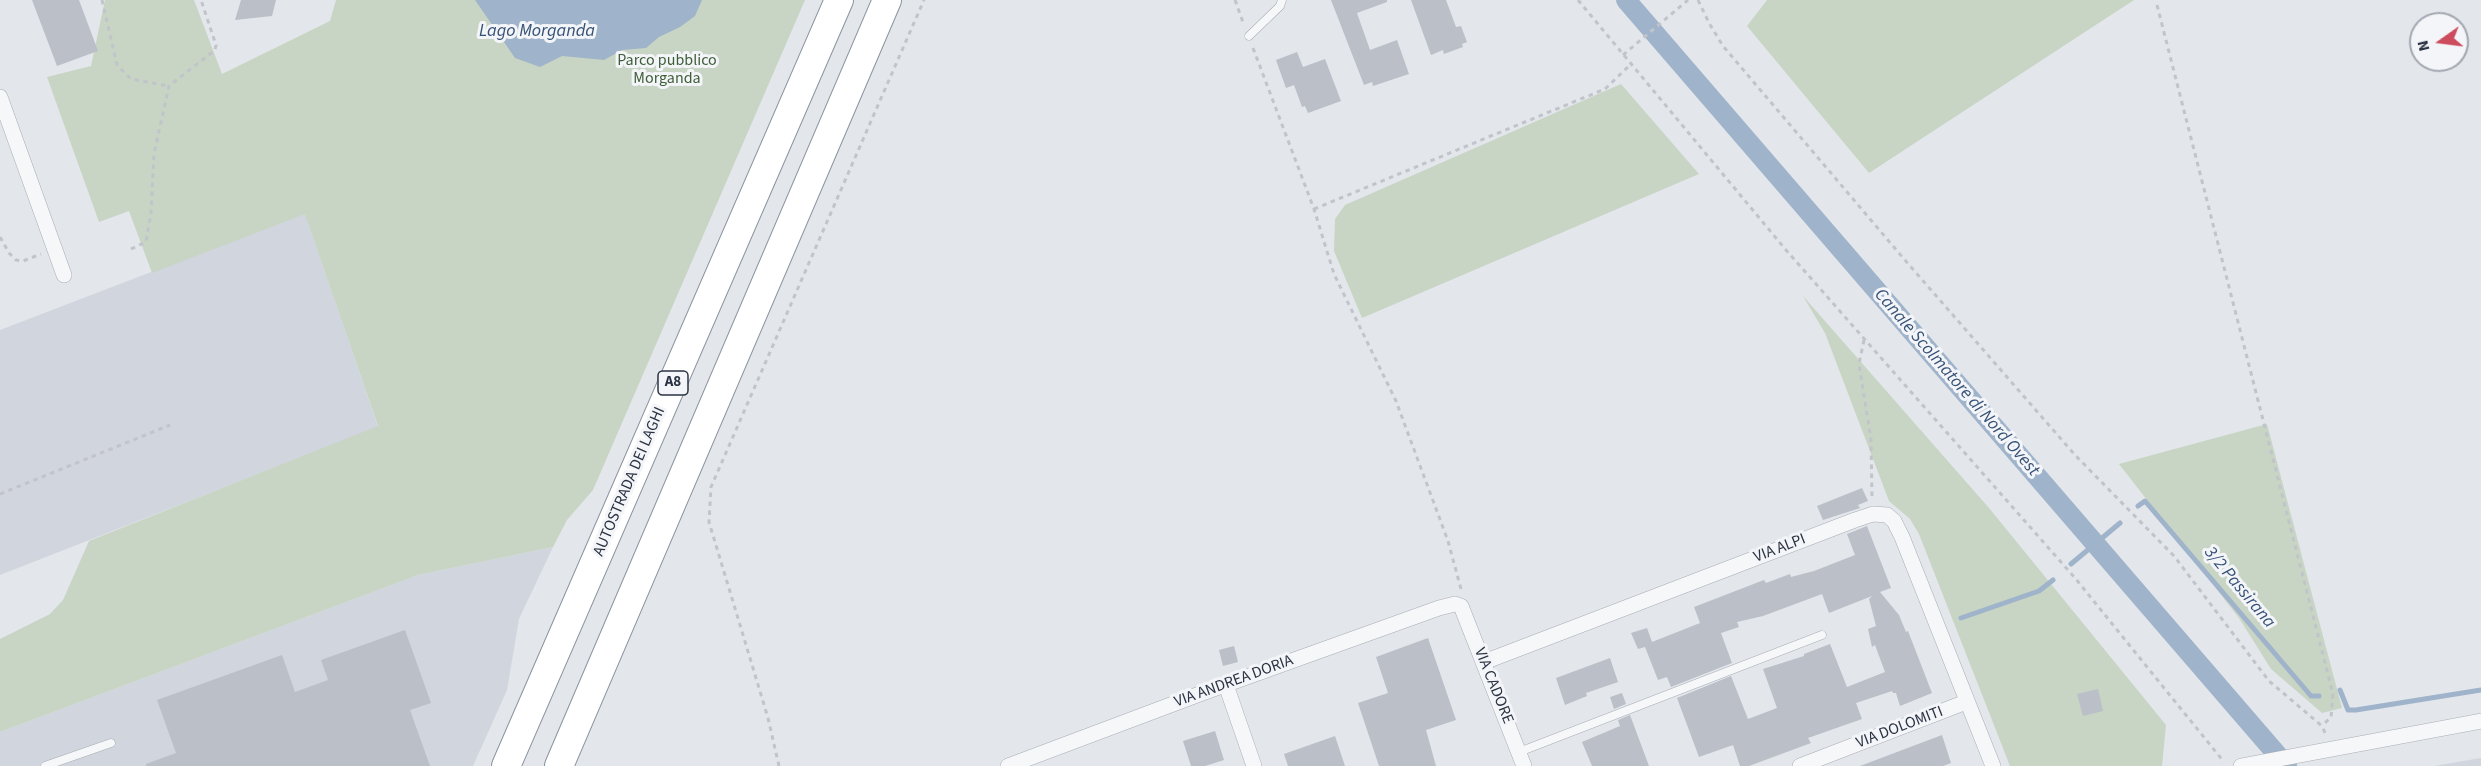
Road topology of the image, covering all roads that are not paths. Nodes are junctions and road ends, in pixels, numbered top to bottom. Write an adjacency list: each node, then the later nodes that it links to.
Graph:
1 (839, 0): 16 (highway, AUTOSTRADA DEI LAGHI / A8)
2 (887, 0): 17 (highway)
3 (1282, 0): 4 (lane)
4 (1249, 36)
5 (0, 97): 6 (street)
6 (64, 275)
7 (1461, 606): 9 (street, VIA CADORE); 10 (street, VIA ANDREA DORIA)
8 (1822, 635): 14 (lane)
9 (1484, 662): 11 (street, VIA ALPI); 14 (street, VIA CADORE)
10 (1226, 685): 18 (street, VIA ANDREA DORIA); 19 (street)
11 (1966, 702): 20 (street, VIA DOLOMITI); 21 (street)
12 (2481, 720): 22 (street)
13 (111, 743): 15 (lane)
14 (1522, 759)
15 (45, 766)
16 (506, 766)
17 (559, 766)
18 (1008, 766)
19 (1254, 766)
20 (1800, 766)
21 (1993, 766)
22 (2241, 766)

